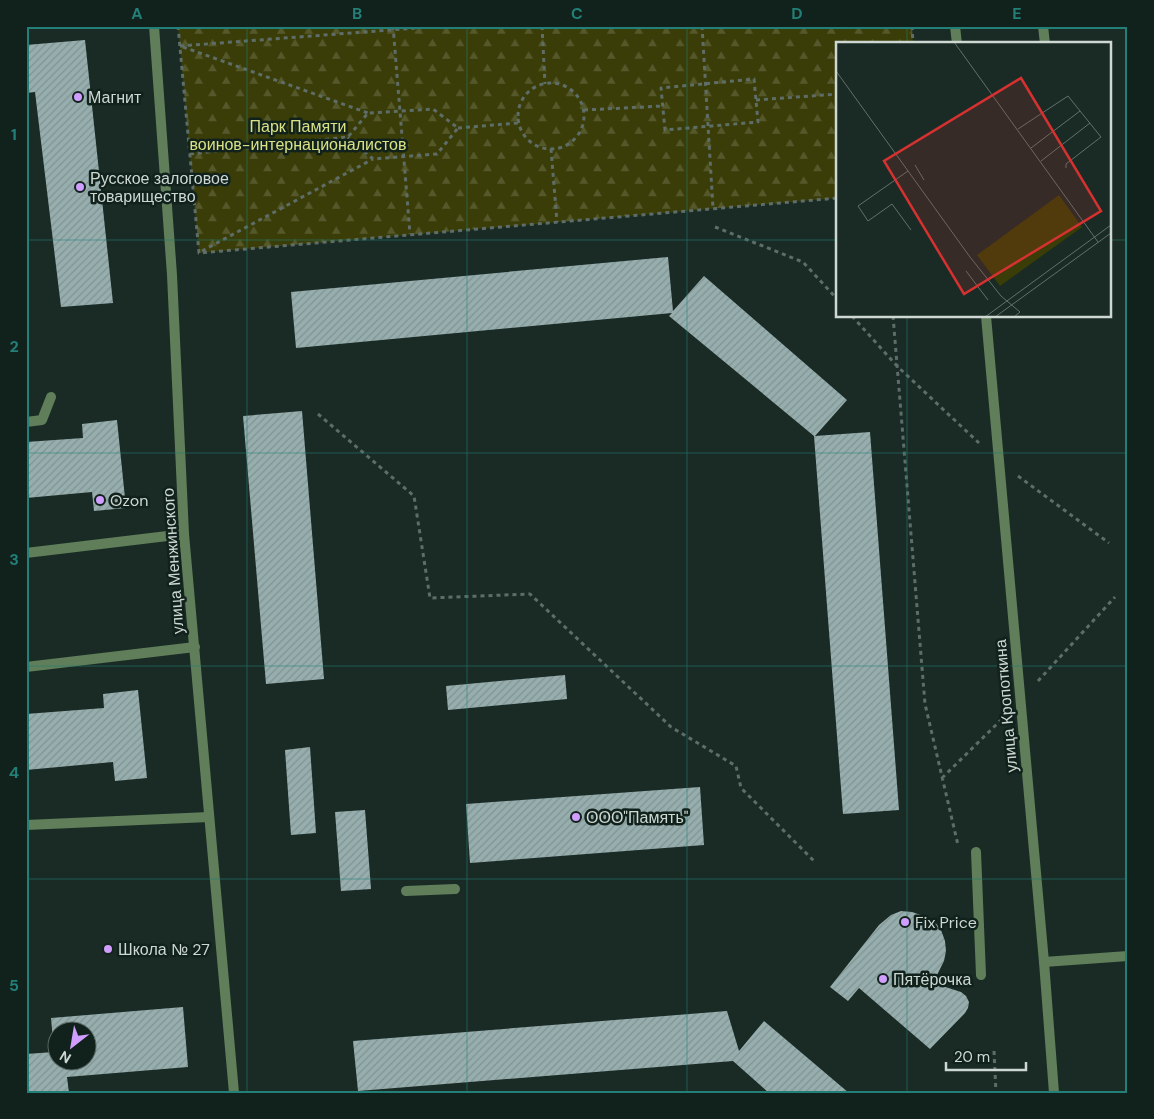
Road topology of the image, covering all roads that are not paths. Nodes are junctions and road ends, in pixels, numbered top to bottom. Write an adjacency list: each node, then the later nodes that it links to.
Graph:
1 (154, 26): 9 (street, улица Менжинского)
2 (955, 26): 4 (street)
3 (1043, 26): 5 (street)
4 (957, 42)
5 (1045, 42)
6 (986, 318): 19 (street, улица Кропоткина)
7 (52, 398): 8 (street)
8 (26, 422)
9 (184, 534): 10 (street); 11 (street, улица Менжинского)
10 (26, 552)
11 (195, 647): 12 (street); 13 (street, улица Менжинского)
12 (26, 668)
13 (209, 816): 14 (street); 21 (street, улица Менжинского)
14 (26, 825)
15 (976, 852): 20 (street)
16 (455, 888): 17 (street)
17 (406, 891)
18 (1128, 956): 19 (street)
19 (1044, 962): 22 (street, улица Кропоткина)
20 (981, 975)
21 (234, 1093)
22 (1054, 1093)

